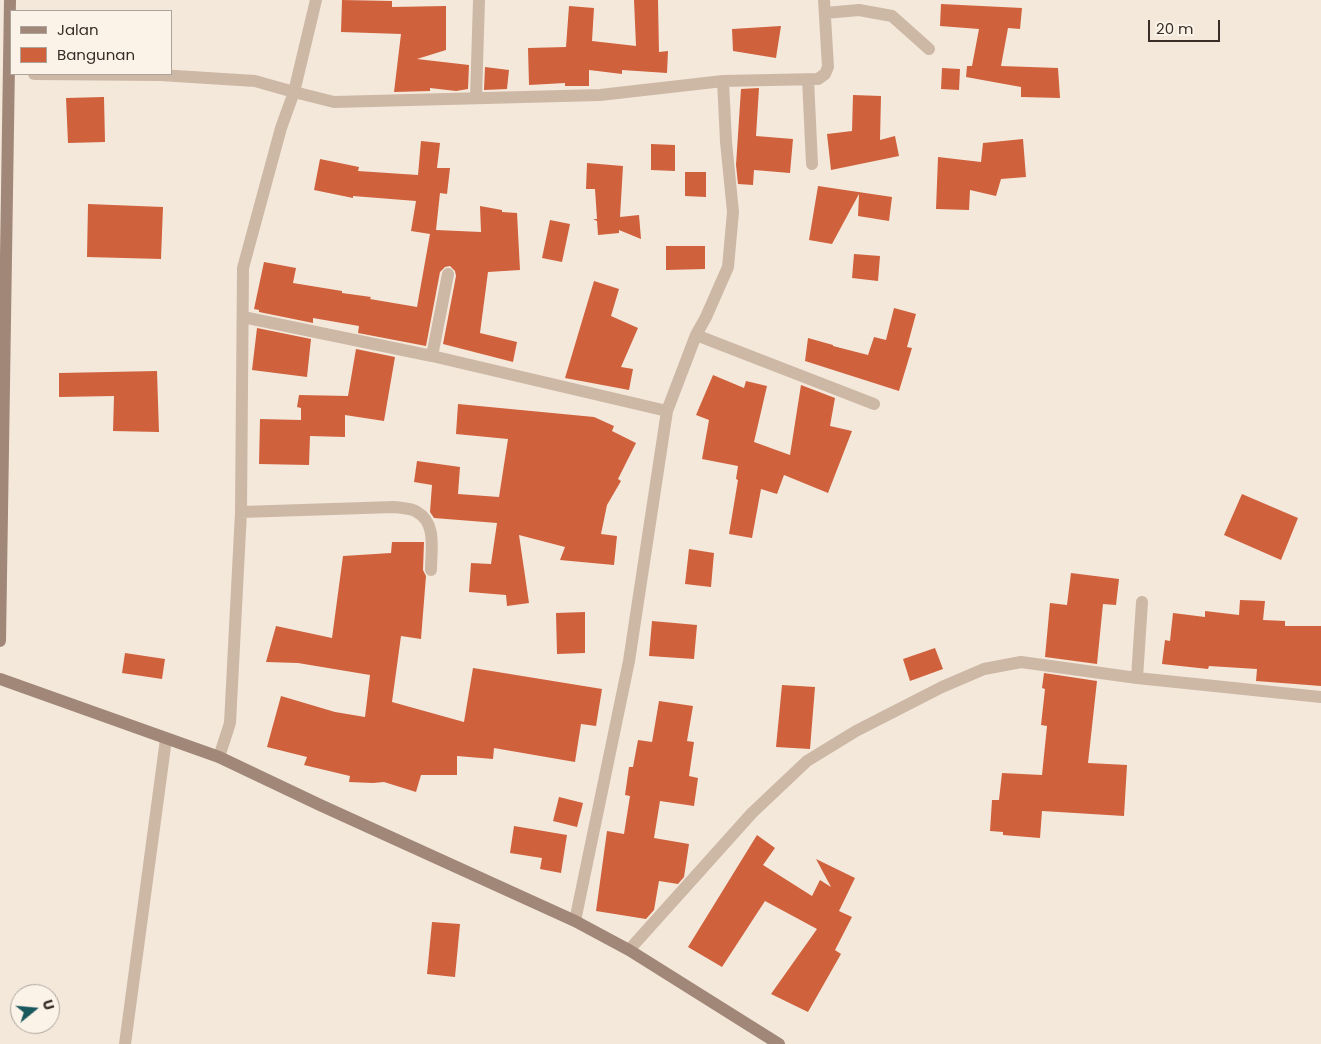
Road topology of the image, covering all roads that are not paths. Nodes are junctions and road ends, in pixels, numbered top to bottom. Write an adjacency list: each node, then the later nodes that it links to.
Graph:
1 (10, 0): 7 (street)
2 (316, 0): 11 (street)
3 (479, 0): 12 (street)
4 (824, 0): 5 (street)
5 (825, 13): 6 (street); 9 (street)
6 (929, 49)
7 (10, 74): 23 (street)
8 (169, 75): 11 (street)
9 (808, 79): 10 (street); 13 (street)
10 (723, 81): 12 (street); 16 (street)
11 (294, 92): 12 (street); 15 (street)
12 (476, 98)
13 (812, 164)
14 (448, 274): 17 (street)
15 (243, 317): 17 (street); 20 (street)
16 (696, 335): 18 (street); 19 (street)
17 (432, 356): 19 (street)
18 (874, 404)
19 (667, 411): 29 (street)
20 (240, 512): 21 (street); 28 (street)
21 (431, 570)
22 (1142, 602): 24 (street)
23 (0, 641)
24 (1137, 678): 26 (street); 30 (street)
25 (0, 679): 27 (street)
26 (1321, 698)
27 (166, 739): 28 (street); 31 (street)
28 (219, 757): 29 (street)
29 (574, 921): 30 (street)
30 (629, 950): 32 (street)
31 (125, 1044)
32 (779, 1044)

